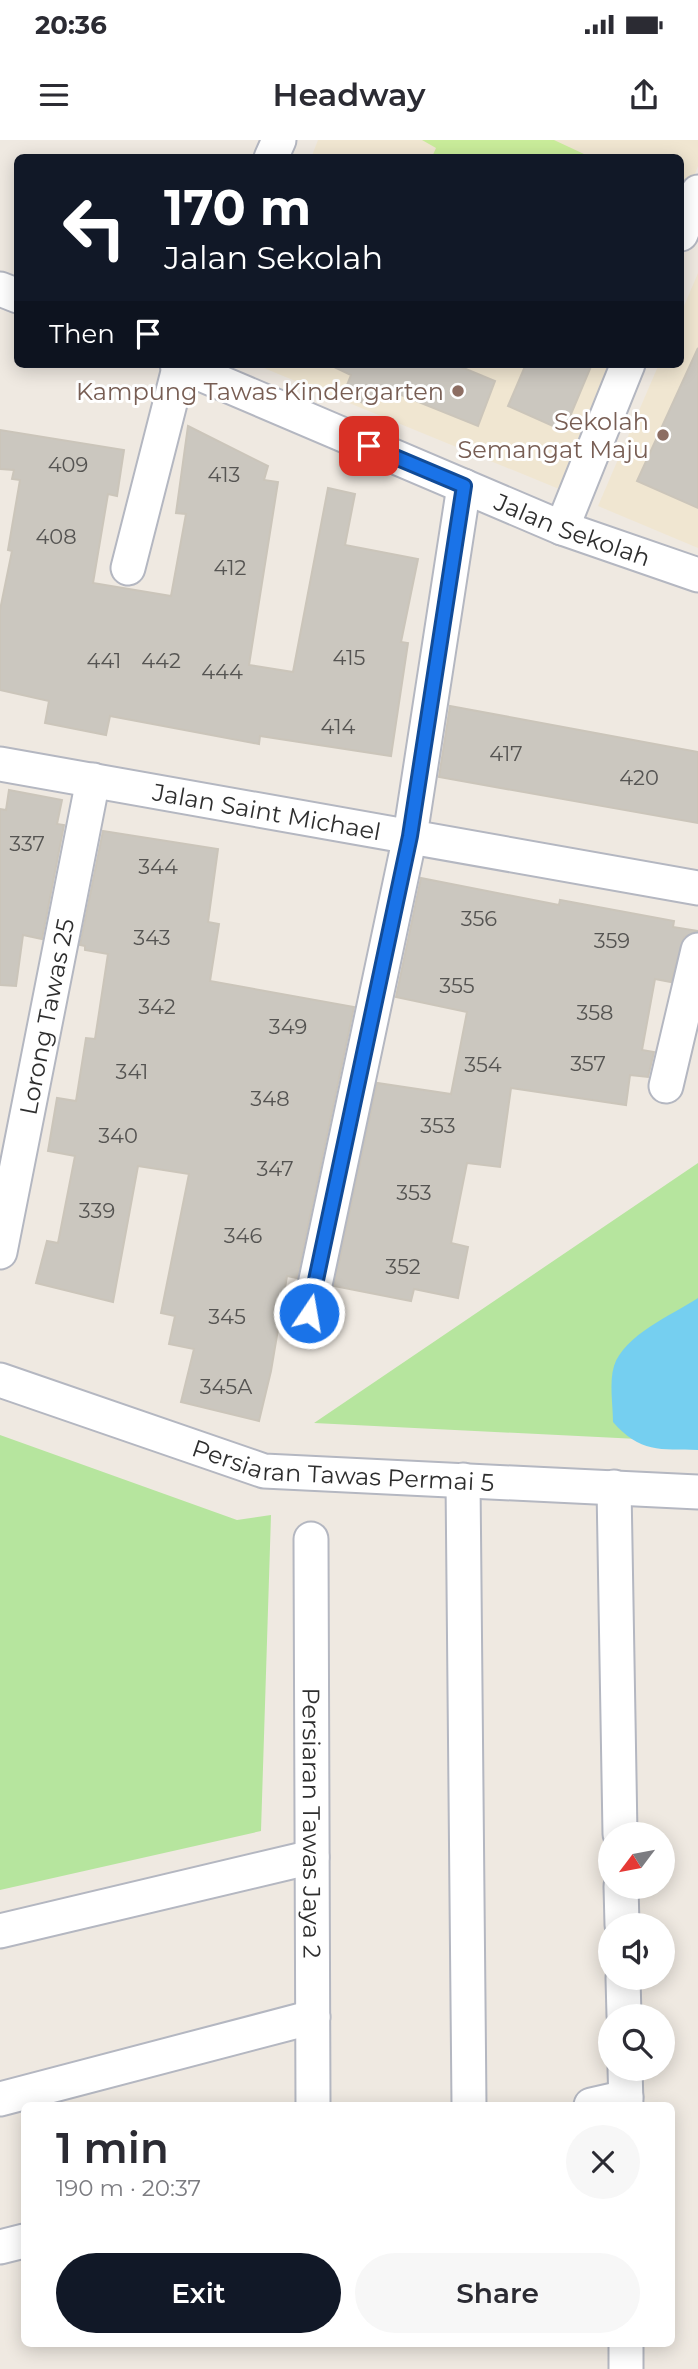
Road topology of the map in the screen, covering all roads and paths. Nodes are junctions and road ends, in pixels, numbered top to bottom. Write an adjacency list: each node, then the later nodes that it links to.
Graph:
1 (698, 192): 2 (street)
2 (684, 227)
3 (178, 368): 8 (street)
4 (188, 368): 6 (street, Jalan Sekolah)
5 (626, 368): 7 (street)
6 (464, 486): 7 (street, Jalan Sekolah); 12 (street)
7 (562, 528): 9 (street, Jalan Sekolah)
8 (128, 568)
9 (698, 575)
10 (0, 764): 11 (street, Jalan Saint Michael)
11 (93, 780): 12 (street, Jalan Saint Michael); 16 (street, Lorong Tawas 25)
12 (410, 836): 13 (street, Jalan Saint Michael); 17 (street)
13 (698, 888)
14 (698, 950): 15 (street)
15 (666, 1086)
16 (0, 1252)
17 (309, 1313)
18 (0, 1380): 19 (street, Persiaran Tawas Permai 5)
19 (463, 1480): 20 (street, Persiaran Tawas Permai 5); 30 (street)
20 (614, 1487): 21 (street, Persiaran Tawas Permai 5); 23 (street)
21 (698, 1492)
22 (311, 1539): 24 (street, Persiaran Tawas Jaya 2)
23 (620, 1822)
24 (312, 1857): 25 (street); 26 (street, Persiaran Tawas Jaya 2)
25 (0, 1931)
26 (313, 2017): 28 (street); 29 (street, Persiaran Tawas Jaya 2)
27 (625, 2090): 31 (street)
28 (0, 2099)
29 (313, 2102)
30 (469, 2102)
31 (598, 2102)
32 (21, 2242): 33 (street)
33 (0, 2247)
34 (626, 2347): 35 (street)
35 (626, 2369)

